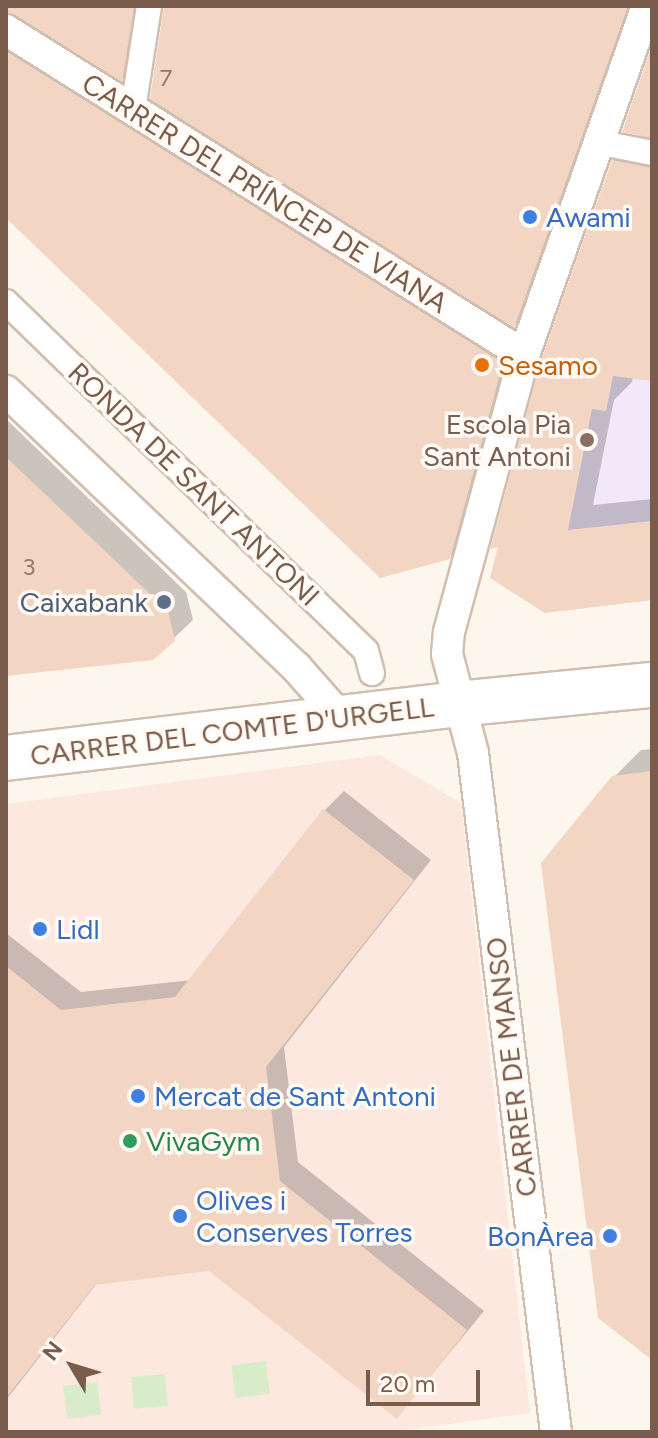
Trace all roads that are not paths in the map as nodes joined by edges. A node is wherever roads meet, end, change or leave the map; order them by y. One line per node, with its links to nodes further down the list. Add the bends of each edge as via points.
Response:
1 (149, 6): 4 (street)
2 (647, 6): 5 (street, CARRER DE MANSO)
3 (6, 30): 8 (street, CARRER DEL PRÍNCEP DE VIANA)
4 (134, 103)
5 (597, 142): 6 (street); 8 (street, CARRER DE MANSO)
6 (652, 153)
7 (6, 302): 10 (street, RONDA DE SANT ANTONI, via 366,651)
8 (524, 355): 12 (street, CARRER DE MANSO, via 449,632 447,654)
9 (6, 391): 13 (street, via 296,667)
10 (372, 673)
11 (652, 685): 12 (main road, CARRER DEL COMTE D'URGELL)
12 (457, 704): 13 (main road, CARRER DEL COMTE D'URGELL); 15 (street, CARRER DE MANSO, via 473,753)
13 (341, 718): 14 (main road, CARRER DEL COMTE D'URGELL)
14 (6, 758)
15 (556, 1432)

